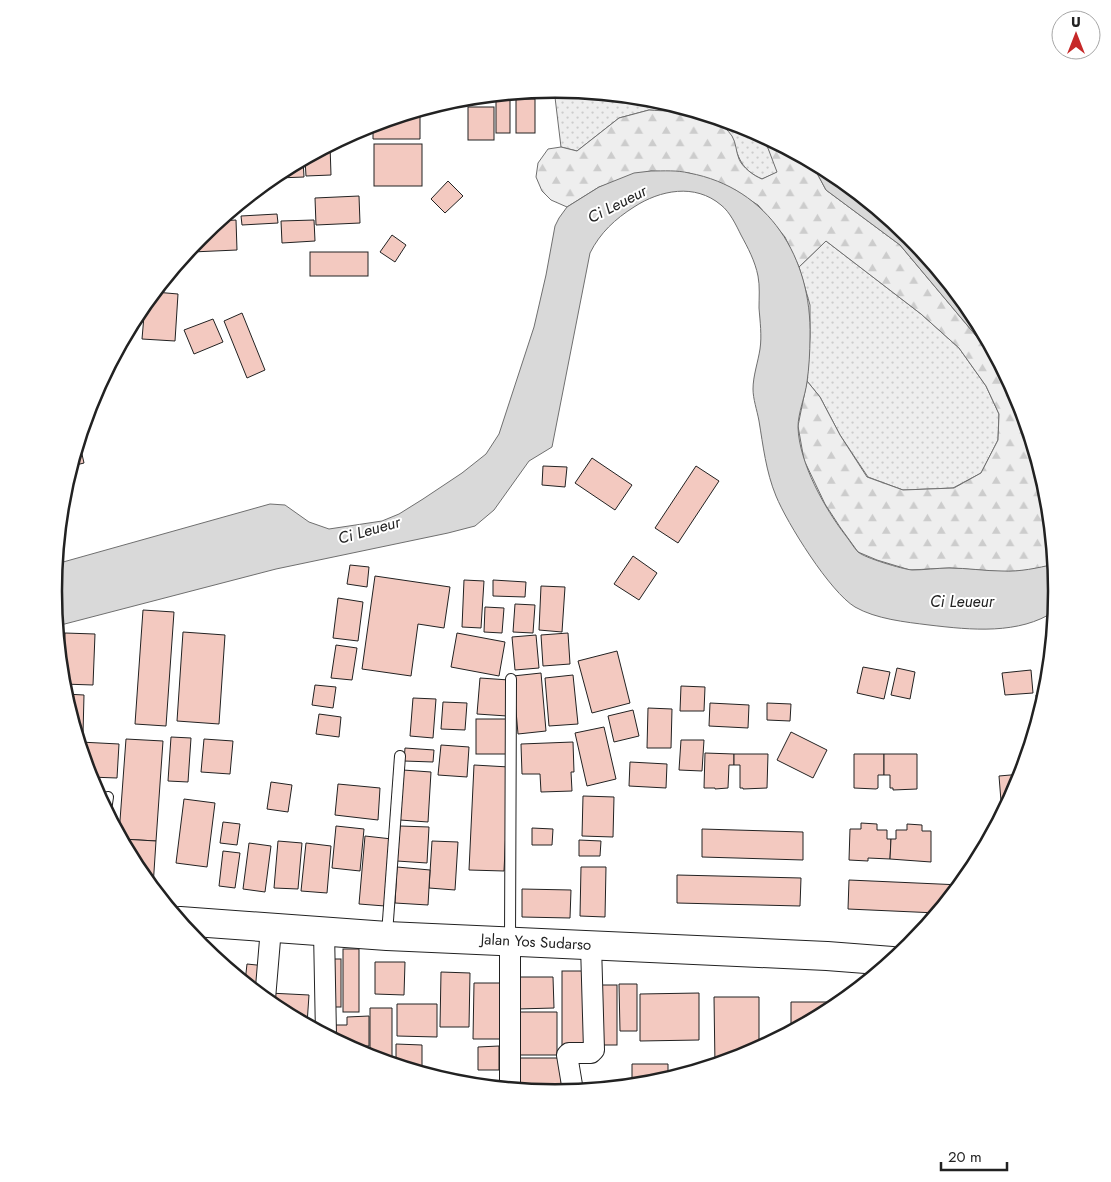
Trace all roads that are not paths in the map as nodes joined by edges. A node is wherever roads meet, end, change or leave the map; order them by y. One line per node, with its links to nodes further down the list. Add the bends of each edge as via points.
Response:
1 (511, 679): 7 (lane)
2 (400, 756): 6 (lane)
3 (190, 922): 4 (main road, Jalan Yos Sudarso)
4 (271, 928): 5 (main road, Jalan Yos Sudarso); 10 (street)
5 (324, 931): 6 (main road, Jalan Yos Sudarso); 11 (street)
6 (387, 936): 7 (main road, Jalan Yos Sudarso)
7 (510, 941): 8 (main road, Jalan Yos Sudarso); 12 (street)
8 (591, 944): 9 (main road, Jalan Yos Sudarso); 13 (street, via 594,1050 567,1055)
9 (883, 960)
10 (266, 990)
11 (326, 1027)
12 (510, 1082)
13 (572, 1084)

